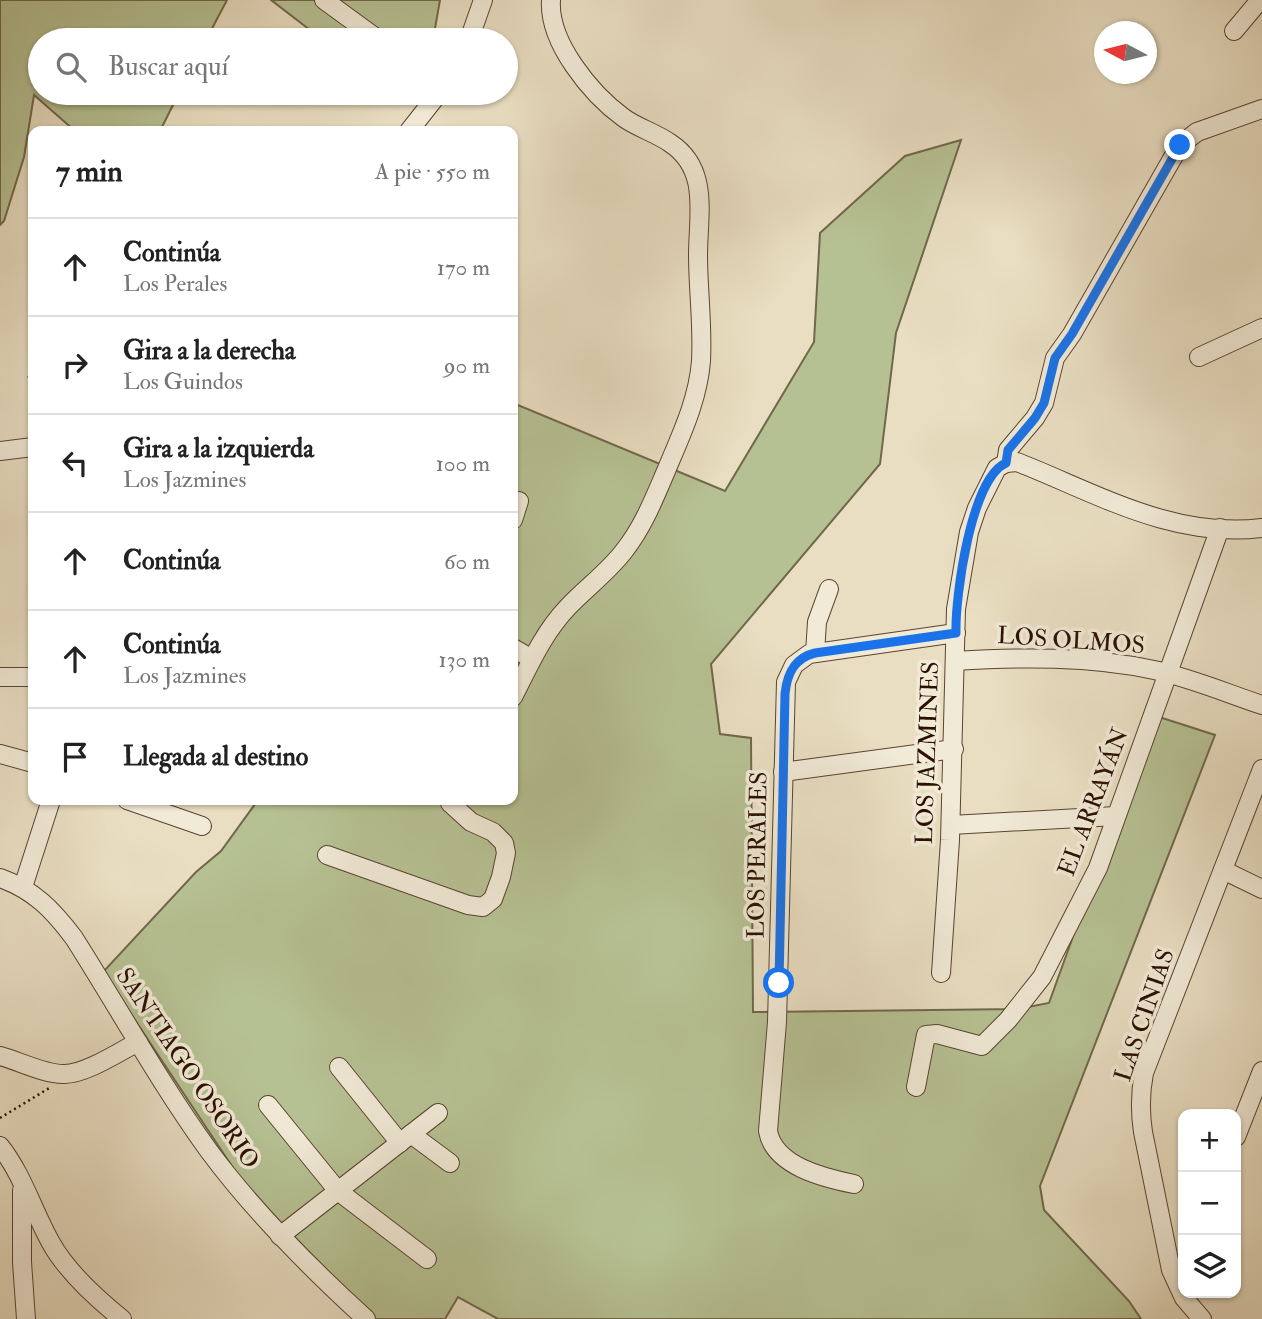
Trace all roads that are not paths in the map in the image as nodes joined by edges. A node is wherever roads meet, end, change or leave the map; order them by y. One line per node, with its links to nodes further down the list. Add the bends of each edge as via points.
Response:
1 (324, 0): 5 (street)
2 (483, 0): 6 (street)
3 (551, 0): 24 (street, via 554,29 591,88 624,118 674,146 694,170 701,197 702,344 689,417 644,520 619,557 556,621)
4 (1260, 0): 7 (street)
5 (362, 28)
6 (473, 28)
7 (1234, 31)
8 (430, 105): 10 (street)
9 (1262, 108): 15 (street, LOS JAZMINES, via 1197,132 1180,145 1055,358 1044,403 1008,450)
10 (413, 126)
11 (1262, 328): 12 (street)
12 (1199, 357)
13 (28, 448): 14 (street)
14 (0, 451)
15 (1006, 463): 18 (street, via 1017,462 1128,510); 21 (street, LOS JAZMINES, via 993,472 969,532)
16 (519, 501): 17 (street)
17 (518, 504)
18 (1220, 528): 19 (street); 26 (street, EL ARRAYÁN)
19 (1262, 528)
20 (829, 589): 23 (street, via 817,622)
21 (956, 633): 23 (street); 25 (street, LOS JAZMINES)
22 (518, 651): 24 (street)
23 (815, 653): 35 (street, LOS PERALES, via 794,665 788,676)
24 (532, 659): 29 (street)
25 (955, 661): 26 (street, LOS OLMOS, via 1045,659); 31 (street, LOS JAZMINES)
26 (1166, 673): 30 (street, LOS OLMOS); 39 (street, EL ARRAYÁN)
27 (0, 677): 28 (street)
28 (28, 677)
29 (518, 687)
30 (1262, 705)
31 (954, 749): 35 (street); 40 (street, LOS JAZMINES)
32 (0, 754): 33 (street)
33 (28, 762)
34 (1262, 769): 43 (street, LAS CINIAS)
35 (783, 772): 60 (street, LOS PERALES, via 777,1022 768,1130 781,1155 820,1175)
36 (49, 805): 45 (street)
37 (141, 805): 41 (street)
38 (457, 805): 42 (street, via 471,822 504,843 501,877 493,899 484,907)
39 (1116, 816): 40 (street); 52 (street, EL ARRAYÁN, via 1098,868 1034,990 982,1046 926,1035)
40 (951, 825): 47 (street, LOS JAZMINES)
41 (202, 826)
42 (327, 855)
43 (1223, 870): 46 (street); 64 (street, LAS CINIAS, via 1144,1073 1140,1101 1171,1270)
44 (0, 878): 45 (street, SANTIAGO OSORIO)
45 (23, 887): 48 (street, SANTIAGO OSORIO, via 48,905 74,938)
46 (1262, 890)
47 (941, 973)
48 (138, 1042): 49 (street, via 67,1074); 62 (street, SANTIAGO OSORIO, via 209,1151)
49 (0, 1056)
50 (339, 1067): 56 (street)
51 (1262, 1071): 55 (street)
52 (916, 1087)
53 (268, 1105): 61 (street)
54 (438, 1113): 56 (street)
55 (1241, 1124)
56 (405, 1138): 58 (street); 61 (street)
57 (0, 1146): 59 (street)
58 (450, 1163)
59 (22, 1182): 66 (street); 67 (street, via 58,1255)
60 (854, 1184)
61 (338, 1191): 62 (street); 63 (street)
62 (280, 1236): 68 (street, SANTIAGO OSORIO)
63 (427, 1259)
64 (1178, 1284)
65 (1186, 1298): 69 (street, LAS CINIAS)
66 (26, 1319)
67 (122, 1319)
68 (366, 1319)
69 (1202, 1319)

